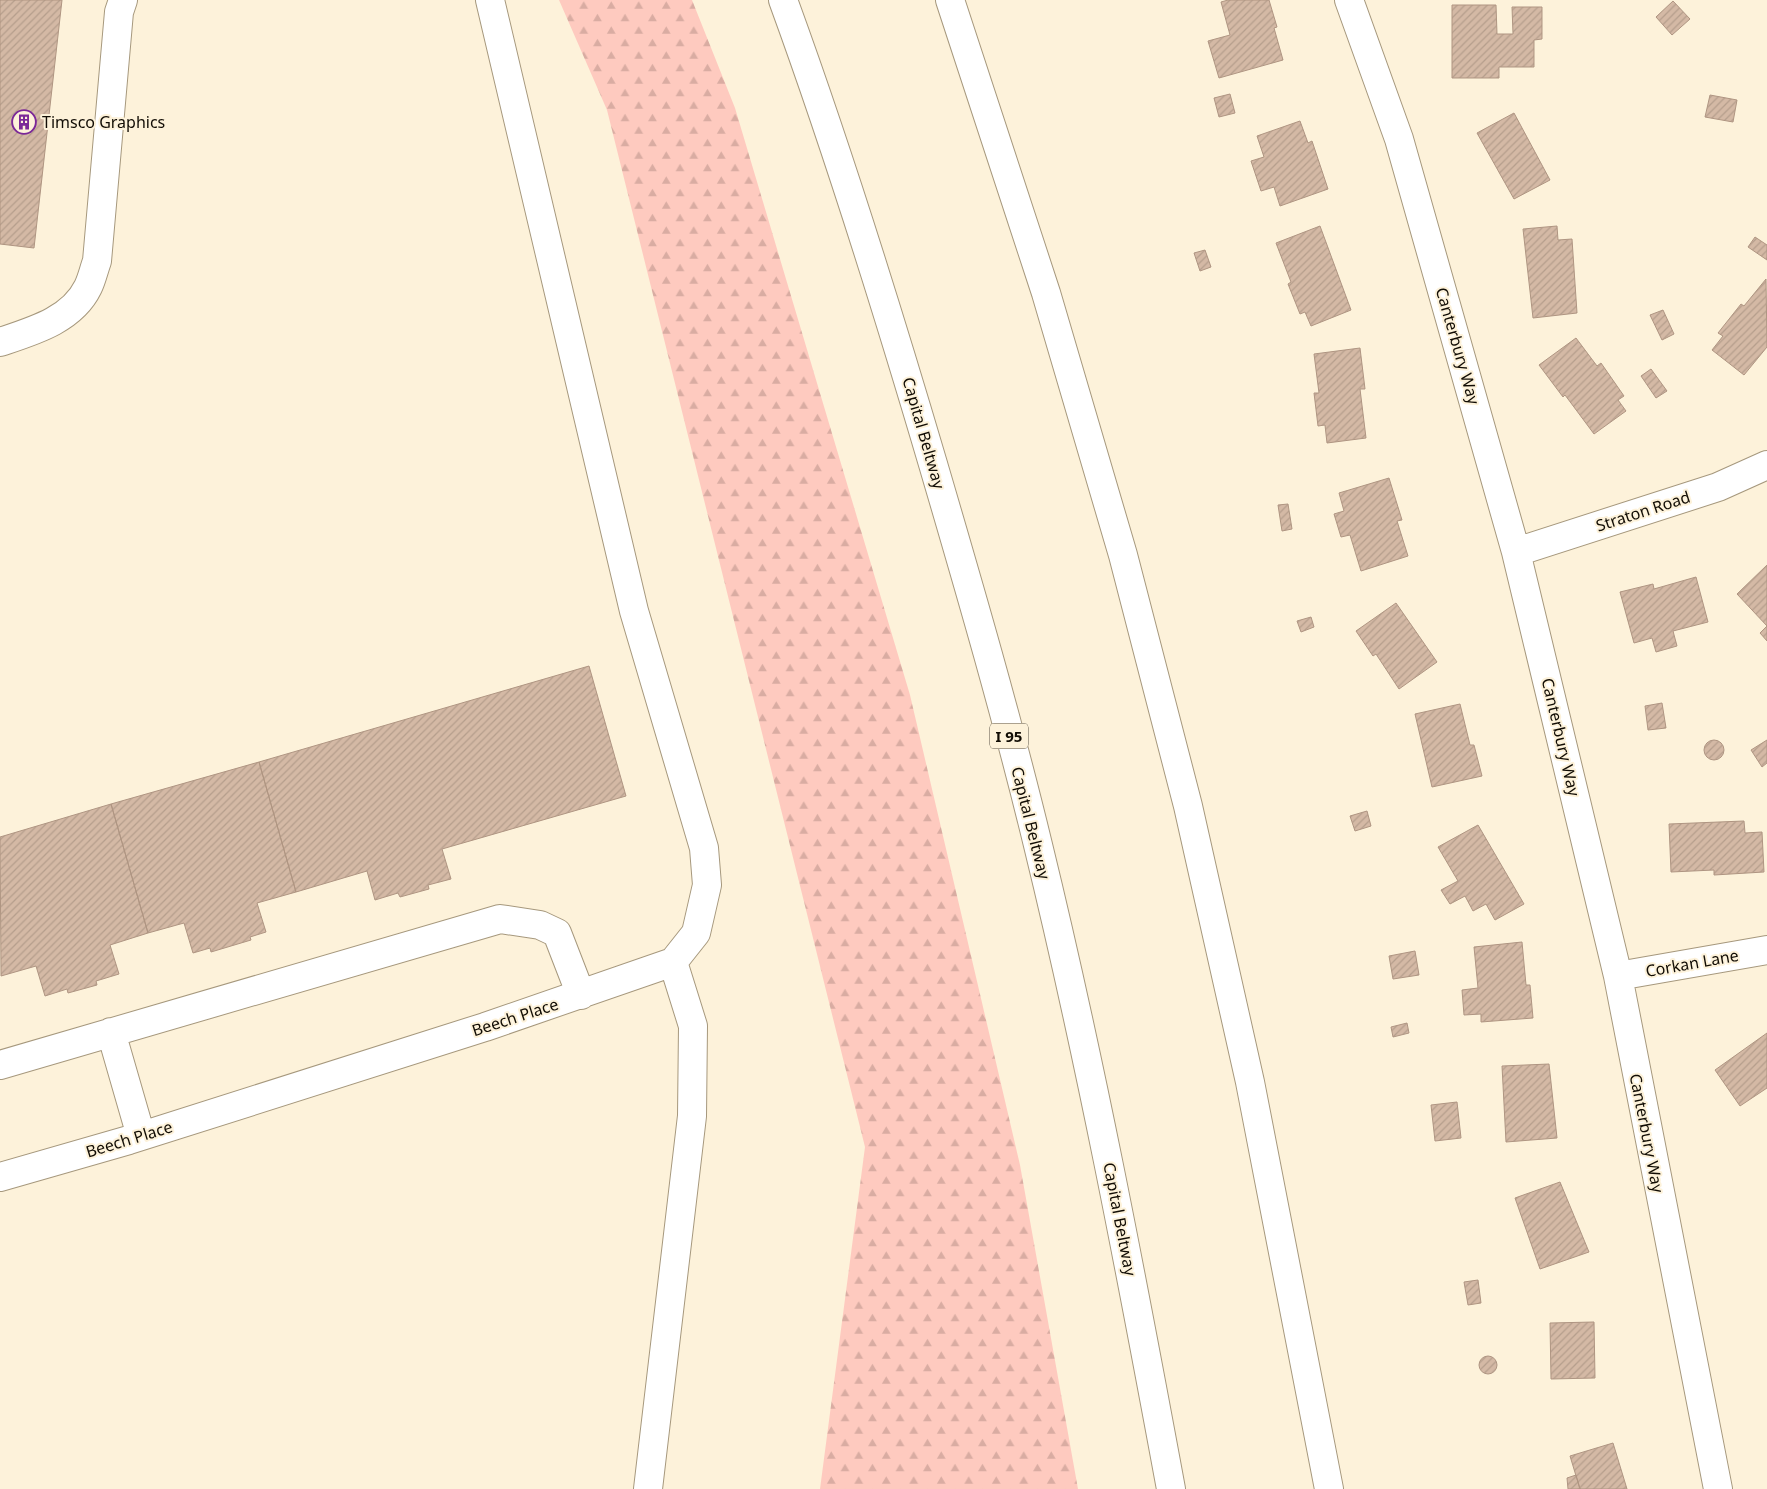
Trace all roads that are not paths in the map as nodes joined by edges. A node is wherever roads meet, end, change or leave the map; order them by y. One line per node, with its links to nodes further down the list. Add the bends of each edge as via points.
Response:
1 (123, 0): 6 (main road, via 119,12 97,261 88,287 73,309)
2 (490, 0): 10 (main road, via 634,611 704,848 707,885 696,933)
3 (783, 0): 18 (main road, Capital Beltway / I 95, via 820,101 896,340 972,597 1038,844 1101,1122)
4 (950, 0): 19 (main road, via 1046,293 1123,555 1188,806 1250,1082)
5 (1349, 0): 8 (main road, Canterbury Way, via 1399,140)
6 (0, 342)
7 (1767, 465): 8 (main road, Straton Road, via 1718,487)
8 (1516, 552): 11 (main road, Canterbury Way)
9 (1767, 950): 11 (main road, Corkan Lane)
10 (673, 962): 12 (main road, Beech Place); 17 (main road, via 693,1026 692,1116)
11 (1618, 976): 20 (main road, Canterbury Way)
12 (581, 995): 13 (main road, via 557,933 540,925 500,919); 15 (main road, Beech Place)
13 (111, 1032): 14 (main road); 15 (main road)
14 (0, 1065)
15 (141, 1136): 16 (main road, Beech Place)
16 (0, 1176)
17 (648, 1489)
18 (1171, 1489)
19 (1329, 1489)
20 (1718, 1489)

